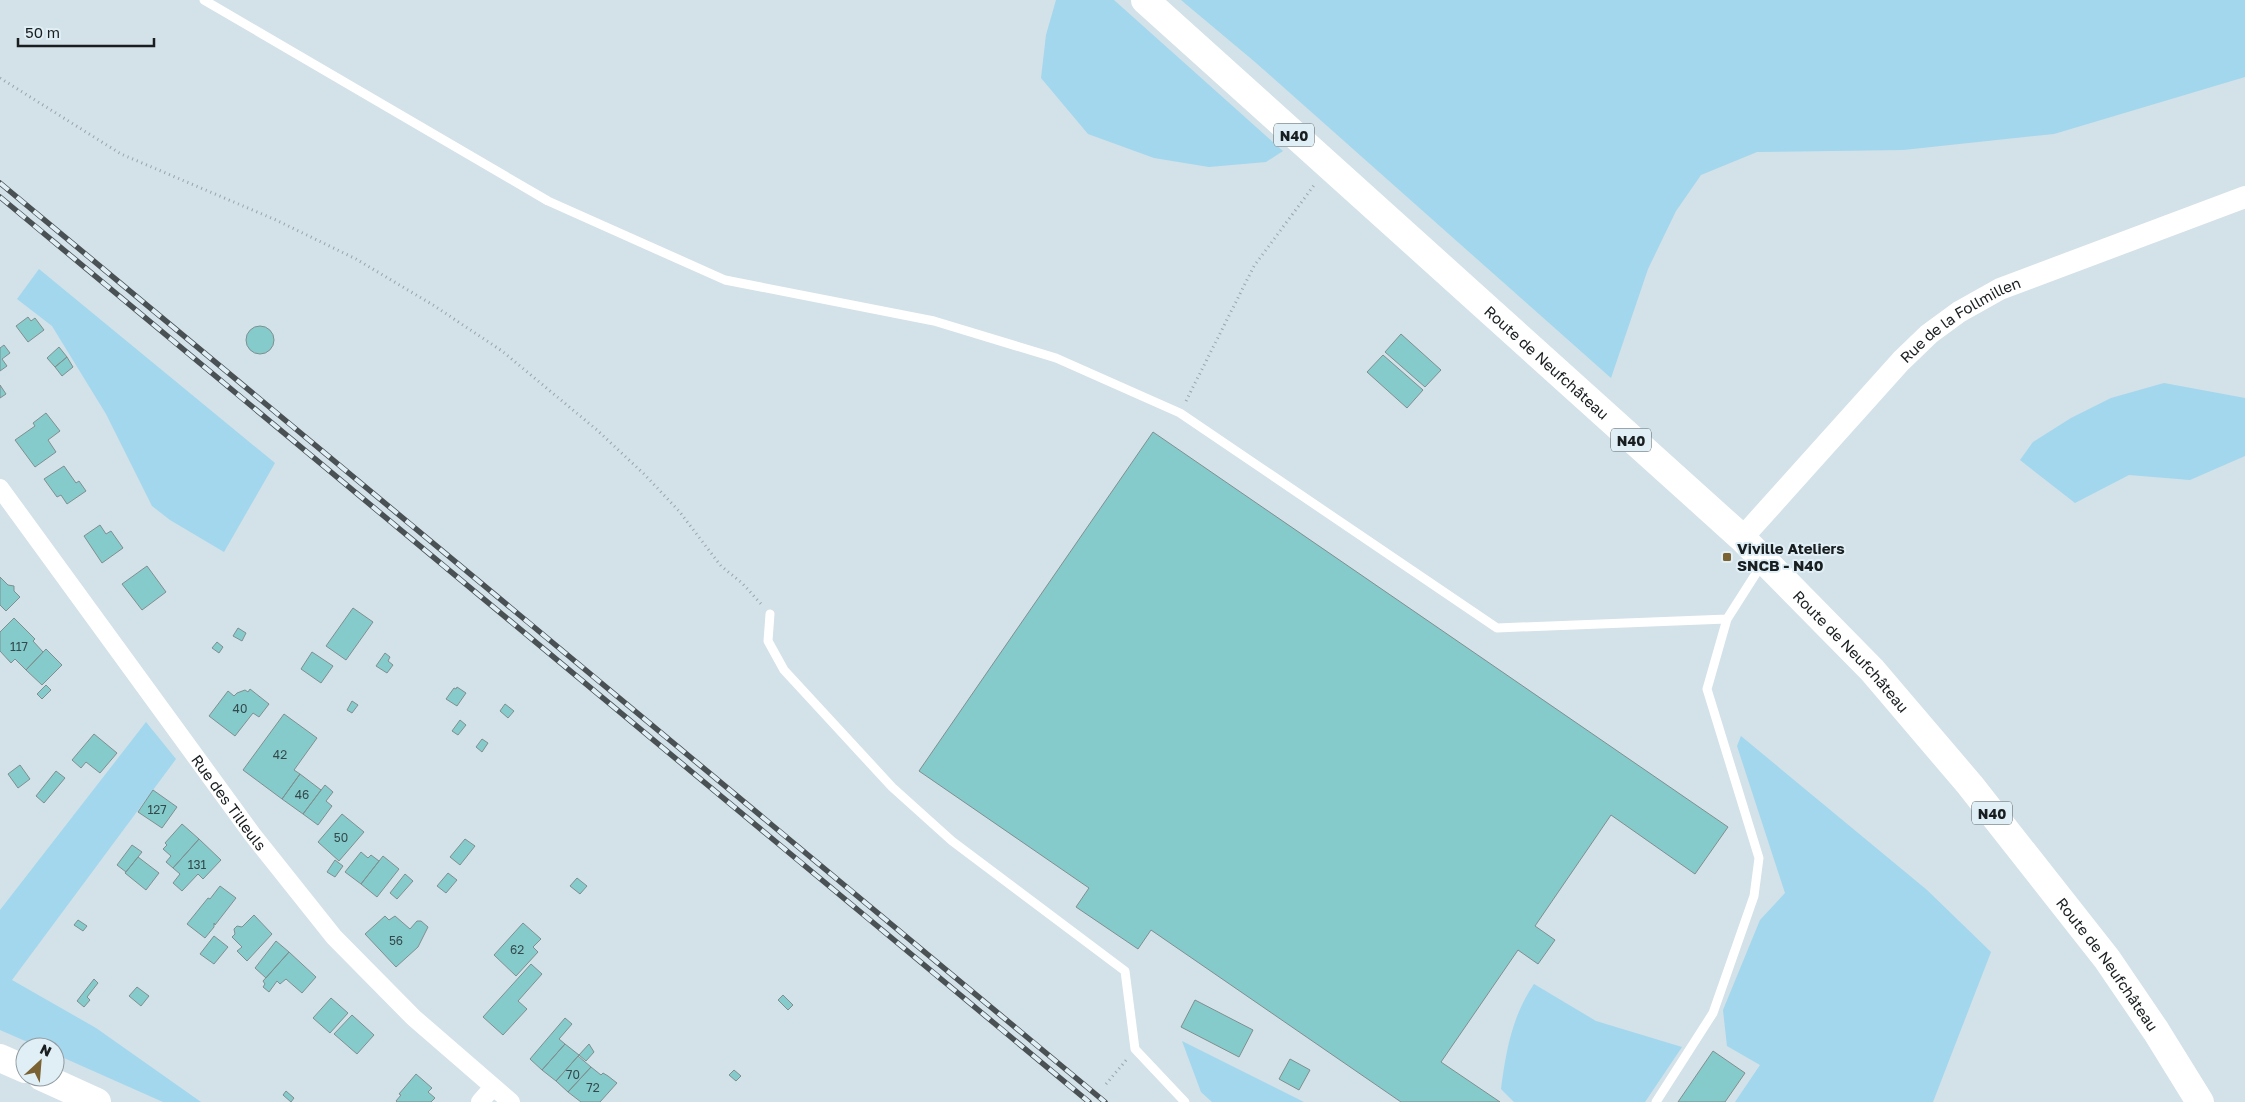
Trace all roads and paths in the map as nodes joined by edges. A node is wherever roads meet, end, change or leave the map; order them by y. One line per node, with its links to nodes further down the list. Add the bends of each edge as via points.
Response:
1 (204, 0): 6 (lane, via 548,201 725,280 934,321 1056,358)
2 (1144, 0): 4 (main road, Route de Neufchâteau / N40)
3 (0, 78): 10 (path, via 120,154 276,220 356,259 502,351 644,474 679,511 721,566 742,583)
4 (1328, 166): 6 (path, via 1254,266); 8 (main road, Route de Neufchâteau / N40)
5 (2245, 197): 8 (street, Rue de la Follmillen, via 2000,289 1958,312 1901,361)
6 (1180, 413): 11 (lane, via 1497,628)
7 (0, 488): 17 (street, Rue des Tilleuls, via 252,834 334,938 414,1018)
8 (1742, 538): 9 (main road, Route de Neufchâteau / N40)
9 (1765, 560): 11 (lane); 23 (main road, Route de Neufchâteau / N40, via 1872,670 1970,784 2107,959)
10 (770, 614): 12 (lane, via 768,641 784,670 892,787 952,841 1125,971)
11 (1727, 619): 22 (lane, via 1707,689 1760,858 1754,896 1713,1013)
12 (1135, 1049): 15 (path); 21 (lane)
13 (0, 1058): 14 (main road)
14 (15, 1065)
15 (1106, 1084)
16 (64, 1087): 18 (main road)
17 (494, 1087): 19 (street); 20 (street, Rue des Tilleuls)
18 (96, 1102)
19 (480, 1102)
20 (511, 1102)
21 (1185, 1102)
22 (1656, 1102)
23 (2200, 1102)

